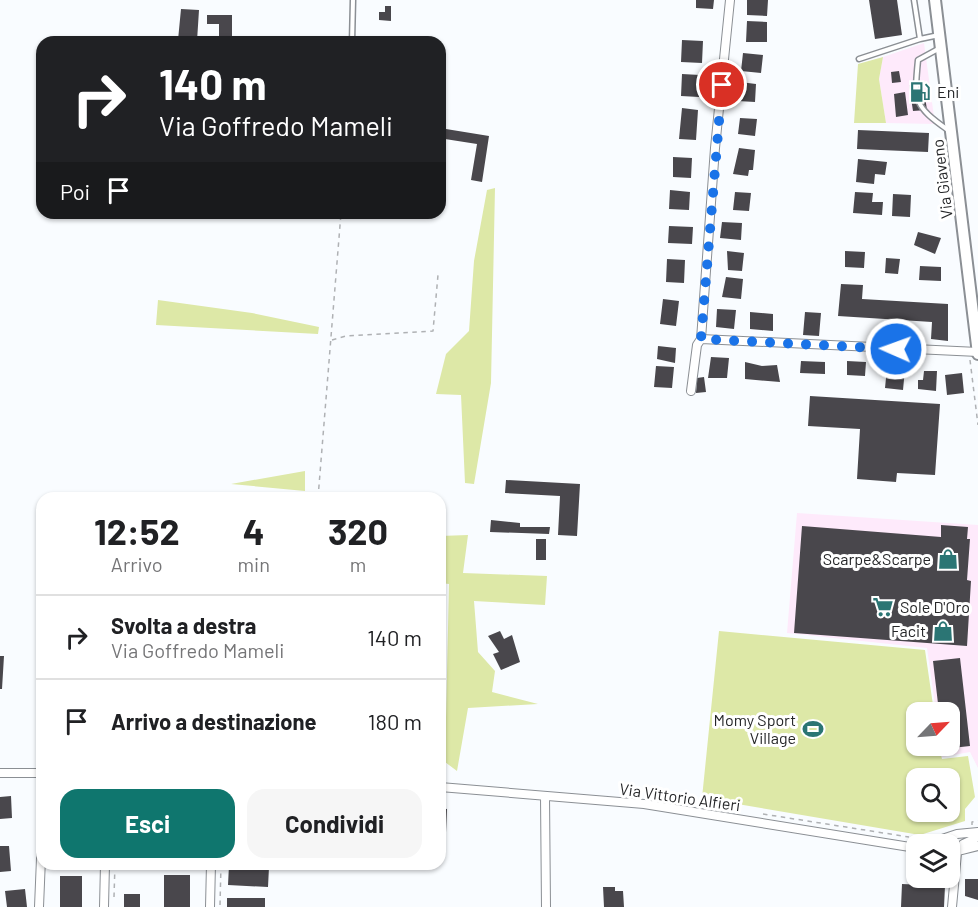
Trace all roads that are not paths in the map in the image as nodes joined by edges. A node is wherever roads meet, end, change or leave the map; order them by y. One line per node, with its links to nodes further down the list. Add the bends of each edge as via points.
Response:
1 (353, 0): 6 (lane)
2 (730, 0): 11 (street)
3 (914, 0): 7 (lane)
4 (935, 0): 5 (main road, Via Giaveno)
5 (939, 34): 7 (lane); 8 (main road, Via Giaveno)
6 (352, 36)
7 (920, 39): 9 (lane)
8 (941, 47): 10 (main road, Via Giaveno); 10 (lane, via 918,60 916,81 924,114)
9 (859, 59)
10 (951, 133): 12 (main road, Via Giaveno)
11 (701, 339): 12 (street); 13 (street)
12 (978, 352)
13 (691, 391)
14 (0, 773): 15 (street)
15 (36, 773)
16 (446, 788): 17 (street, Via Vittorio Alfieri)
17 (545, 796): 21 (street, Via Vittorio Alfieri, via 644,804); 32 (street)
18 (978, 832): 19 (street)
19 (957, 834)
20 (978, 837): 23 (street)
21 (906, 846)
22 (978, 846): 24 (street)
23 (960, 847)
24 (960, 851)
25 (41, 870): 29 (street)
26 (105, 870): 30 (street)
27 (211, 870): 31 (street)
28 (952, 888): 33 (street)
29 (39, 907)
30 (104, 907)
31 (210, 907)
32 (546, 907)
33 (952, 907)

